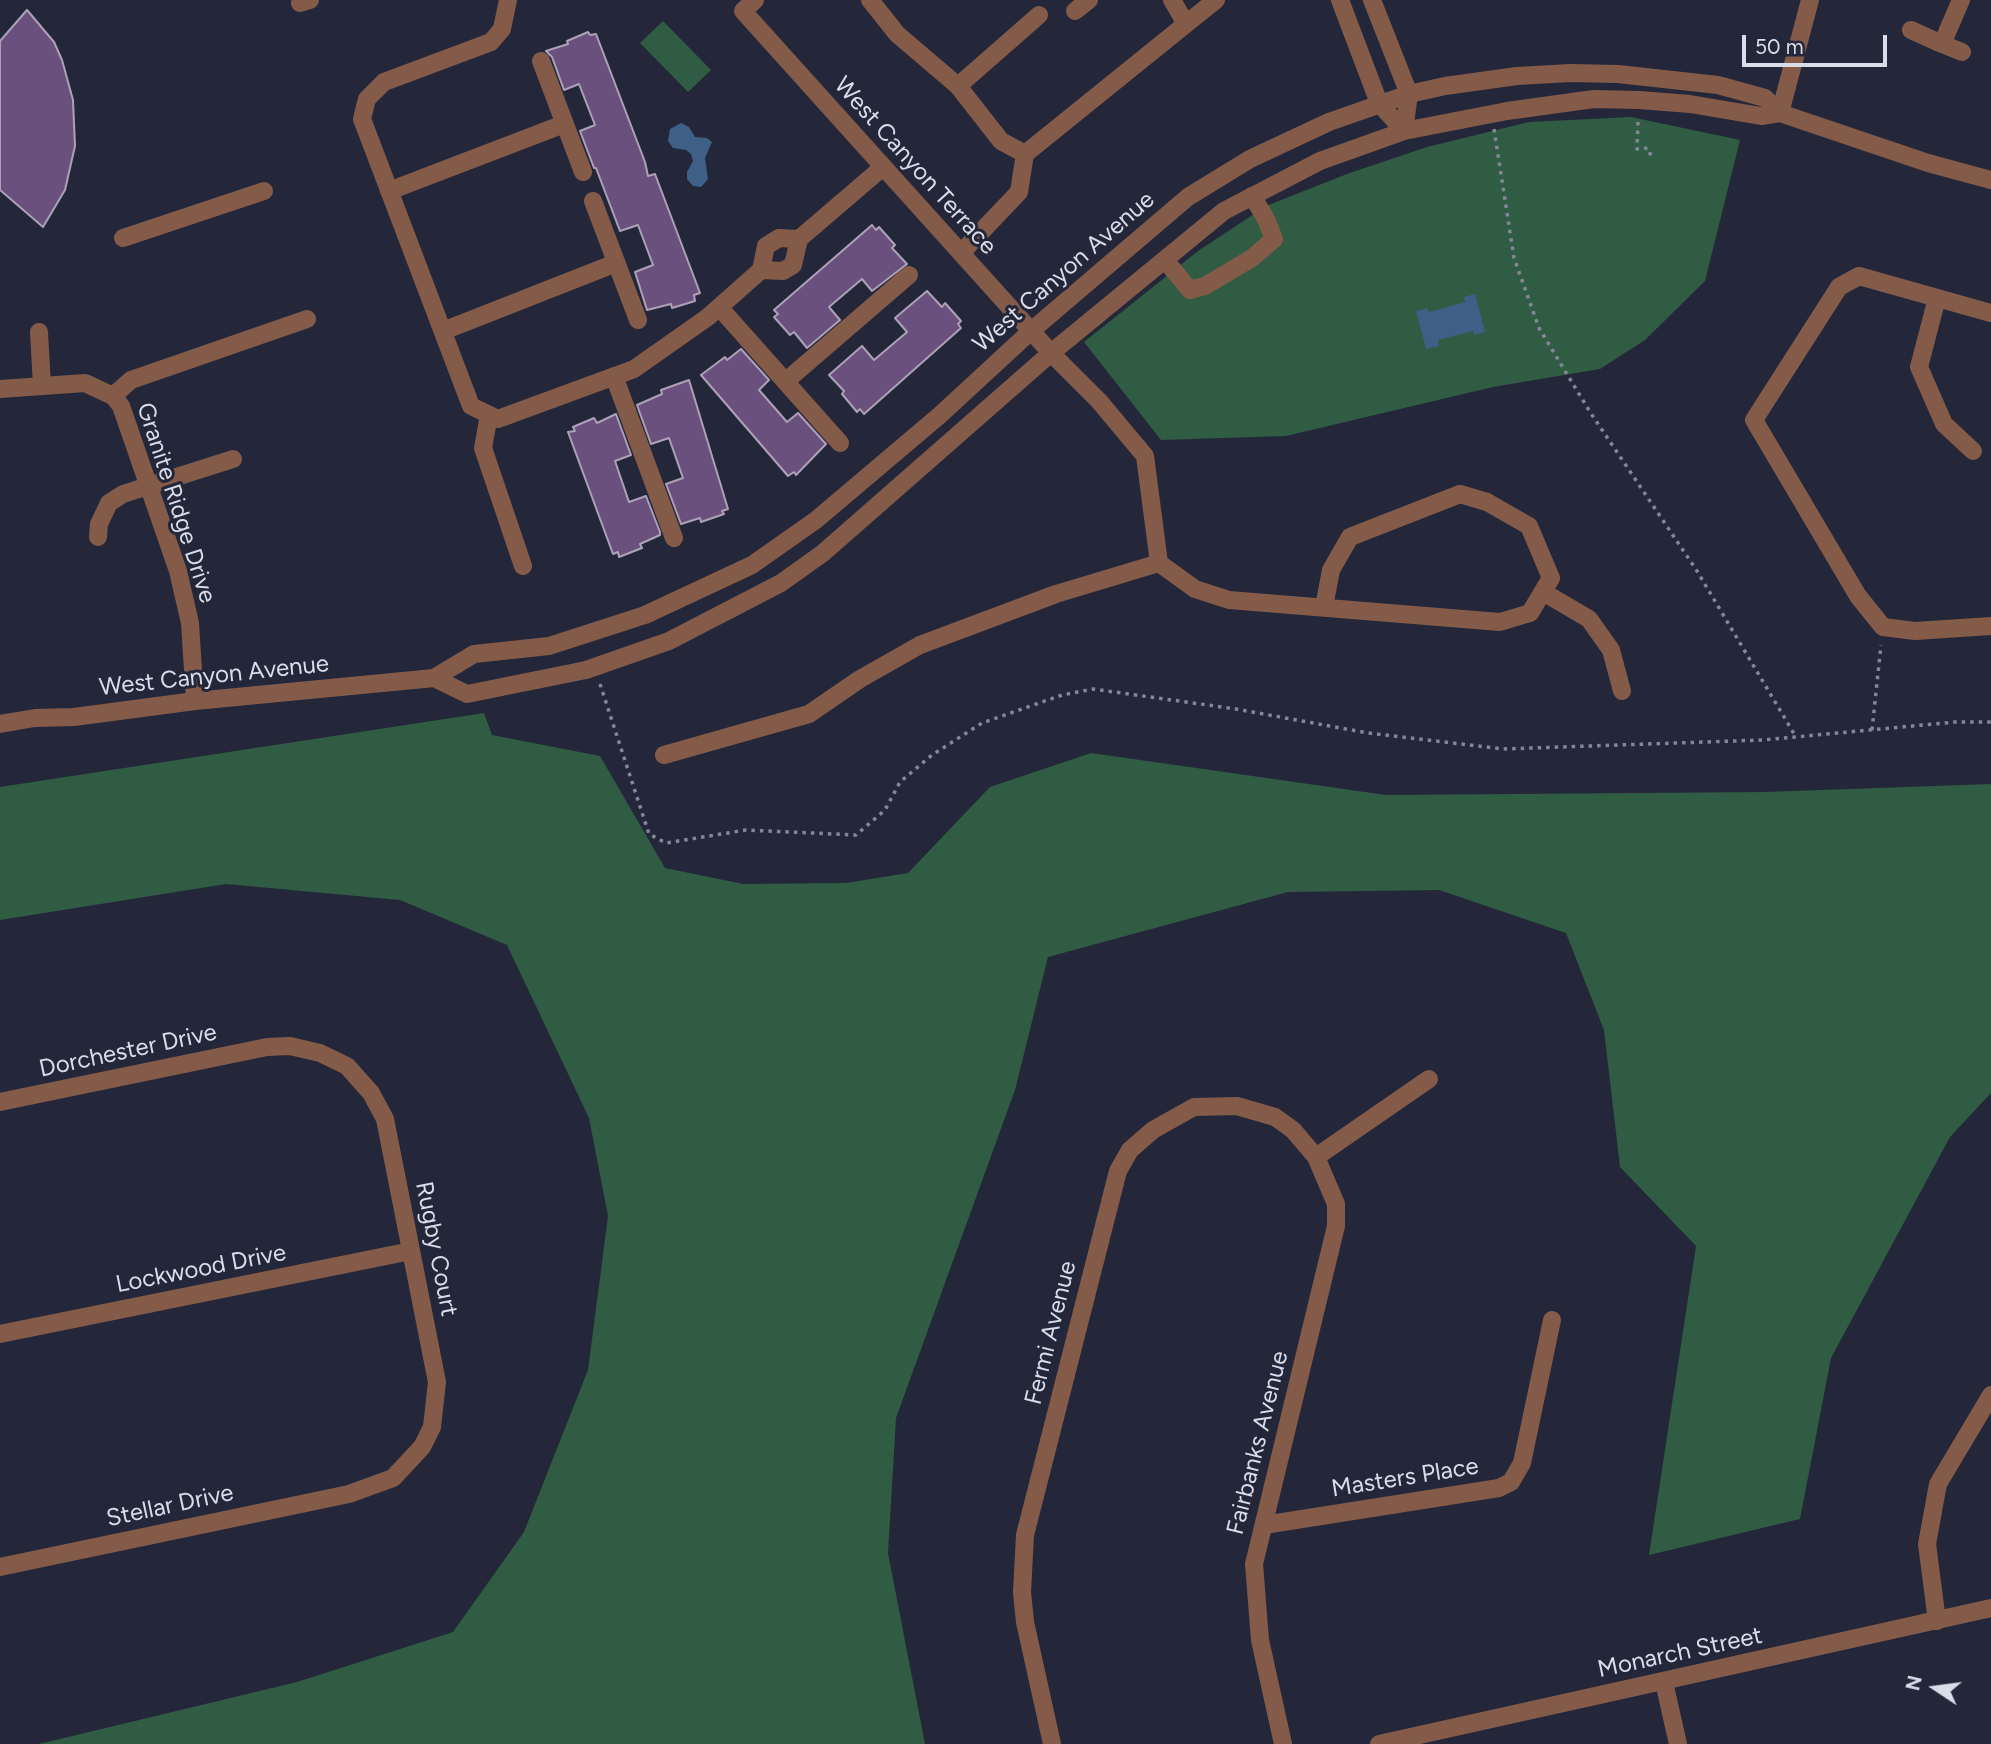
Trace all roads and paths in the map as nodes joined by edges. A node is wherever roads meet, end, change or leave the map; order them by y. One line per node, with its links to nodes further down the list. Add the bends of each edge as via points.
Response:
1 (508, 0): 30 (street, via 502,29 491,42 384,82 367,99 362,119)
2 (870, 0): 16 (street, via 897,34)
3 (1172, 0): 11 (street)
4 (1216, 0): 11 (street)
5 (1340, 0): 18 (street)
6 (1372, 0): 17 (street)
7 (1810, 0): 19 (street)
8 (1961, 0): 13 (street)
9 (749, 5): 26 (street, West Canyon Terrace)
10 (1039, 15): 16 (street)
11 (1186, 24): 24 (street)
12 (1911, 30): 13 (street)
13 (1942, 44): 14 (street)
14 (1962, 52)
15 (541, 61): 22 (street)
16 (958, 86): 24 (street, via 1001,141)
17 (1409, 94): 18 (street, West Canyon Avenue); 19 (street, West Canyon Avenue, via 1517,76 1618,74 1718,85 1765,98); 23 (street)
18 (1380, 103): 23 (street); 46 (street, West Canyon Avenue, via 1250,159 1188,197)
19 (1780, 113): 20 (street, West Canyon Avenue, via 1761,116 1690,104 1594,99); 28 (street, West Canyon Avenue)
20 (1492, 114): 23 (street, West Canyon Avenue); 74 (path, via 1514,258 1539,328 1697,571)
21 (1638, 122): 25 (path, via 1637,149 1648,148)
22 (564, 124): 27 (street); 30 (street)
23 (1404, 131): 31 (street, West Canyon Avenue, via 1320,162)
24 (1025, 154): 35 (street, via 1019,192)
25 (1652, 159)
26 (883, 167): 34 (street); 35 (street, West Canyon Terrace)
27 (583, 173)
28 (1991, 180)
29 (264, 191): 33 (street)
30 (389, 191): 45 (street)
31 (1252, 196): 36 (street, West Canyon Avenue, via 1224,211); 36 (street, via 1274,239 1252,258 1205,286 1190,289)
32 (593, 201): 37 (street)
33 (123, 238)
34 (799, 239): 38 (street, via 769,242); 38 (street, via 796,260 789,269)
35 (961, 253): 46 (street, West Canyon Terrace)
36 (1165, 260): 48 (street, West Canyon Avenue)
37 (616, 263): 44 (street); 45 (street)
38 (761, 270): 41 (street)
39 (909, 275): 50 (street)
40 (1937, 298): 42 (street); 56 (street, via 1919,367 1944,424); 66 (street, via 1859,276 1839,287 1754,420 1857,596)
41 (719, 307): 49 (street, via 634,369); 50 (street)
42 (1991, 313)
43 (307, 319): 53 (street, via 131,380)
44 (638, 320)
45 (443, 331): 54 (street, via 471,406)
46 (1031, 331): 48 (street, West Canyon Terrace); 68 (street, West Canyon Avenue, via 854,489 752,565 645,615 549,646 474,654)
47 (39, 332): 51 (street)
48 (1051, 353): 61 (street, West Canyon Terrace, via 1145,456); 67 (street, West Canyon Avenue, via 823,553 781,583 668,641)
49 (614, 376): 54 (street, via 498,419); 60 (street)
50 (786, 381): 55 (street)
51 (42, 386): 52 (street, Granite Ridge Drive); 53 (street, Granite Ridge Drive, via 85,383)
52 (0, 389)
53 (113, 396): 58 (street, Granite Ridge Drive, via 121,406)
54 (489, 415): 62 (street, via 483,448)
55 (840, 443)
56 (1973, 451)
57 (233, 459): 58 (street)
58 (148, 485): 59 (street, via 109,503); 70 (street, Granite Ridge Drive, via 178,571 190,623)
59 (98, 537)
60 (674, 538)
61 (1159, 563): 64 (street, via 1195,589 1229,600); 75 (street, via 1056,594 920,645 808,715)
62 (523, 565)
63 (1543, 592): 64 (street, via 1530,613 1500,622); 64 (street, via 1551,578 1529,526 1487,502 1460,494 1350,537 1331,570); 69 (street, via 1589,618 1611,650)
64 (1324, 607)
65 (1991, 626): 66 (street, via 1915,631)
66 (1883, 627): 73 (path)
67 (596, 666): 68 (street, West Canyon Avenue, via 467,694); 74 (path, via 649,834 666,843 746,830 856,835 885,810 900,782 982,723 1093,689 1368,733 1503,749)
68 (434, 678): 70 (street, West Canyon Avenue)
69 (1622, 691)
70 (195, 701): 72 (street, West Canyon Avenue)
71 (1991, 722): 73 (path)
72 (0, 724)
73 (1872, 730): 74 (path)
74 (1796, 737)
75 (664, 755)
76 (267, 1047): 78 (street, Dorchester Drive); 80 (street, Rugby Court, via 320,1053 347,1066 371,1093 385,1119)
77 (1429, 1079): 79 (street)
78 (0, 1102)
79 (1316, 1157): 85 (street, Fairbanks Avenue, via 1336,1204 1336,1226); 90 (street, Fermi Avenue, via 1275,1117 1237,1106 1194,1107 1153,1130 1130,1150 1118,1171 1025,1535 1025,1622)
80 (411, 1251): 82 (street, Lockwood Drive); 84 (street, Rugby Court, via 437,1382 432,1427 422,1447 393,1478)
81 (1552, 1320): 85 (street, Masters Place, via 1522,1463 1511,1482 1499,1488)
82 (0, 1334)
83 (1991, 1395): 88 (street, via 1938,1484 1927,1544)
84 (349, 1494): 86 (street, Stellar Drive)
85 (1264, 1525): 91 (street, Fairbanks Avenue, via 1254,1564 1260,1640)
86 (0, 1567)
87 (1991, 1608): 88 (street, Monarch Street)
88 (1937, 1621): 89 (street, Monarch Street)
89 (1664, 1682): 92 (street, Monarch Street); 93 (street)
90 (1052, 1744)
91 (1283, 1744)
92 (1379, 1744)
93 (1678, 1744)

